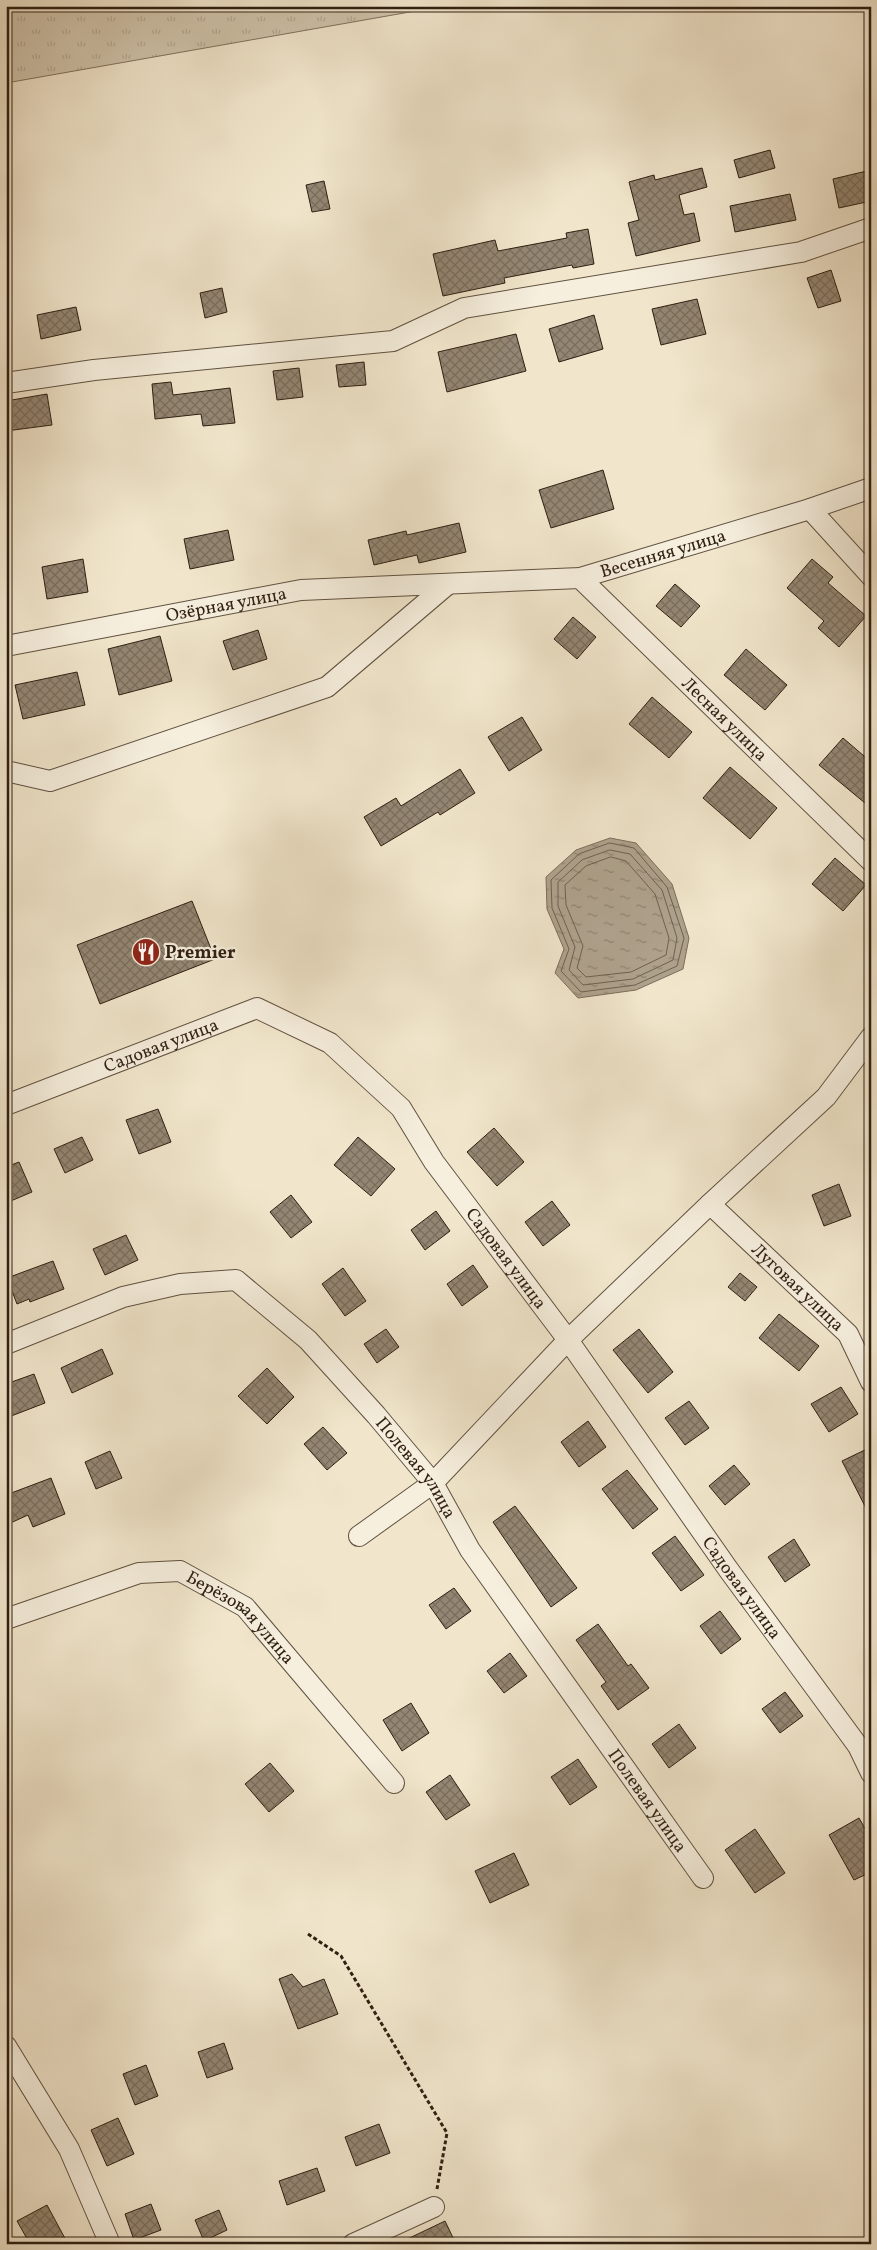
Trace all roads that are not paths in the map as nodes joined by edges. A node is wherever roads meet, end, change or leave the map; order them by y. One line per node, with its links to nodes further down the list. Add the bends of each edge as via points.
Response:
1 (871, 228): 2 (street, via 801,252 464,308 393,341 94,370)
2 (6, 383)
3 (871, 488): 4 (street, Весенняя улица)
4 (810, 509): 5 (street); 6 (street, Весенняя улица)
5 (871, 576)
6 (580, 578): 7 (street, Весенняя улица); 10 (street, Лесная улица)
7 (448, 584): 8 (street, Озёрная улица, via 300,590); 9 (street, via 327,687 50,781)
8 (6, 646)
9 (6, 771)
10 (871, 861)
11 (871, 1037): 13 (street, via 826,1097)
12 (6, 1104): 14 (street, Садовая улица, via 256,1008 330,1043 401,1108 434,1162)
13 (710, 1204): 14 (street); 16 (street, Луговая улица, via 848,1334)
14 (568, 1340): 17 (street); 20 (street, Садовая улица, via 728,1569 858,1746)
15 (6, 1344): 17 (street, Полевая улица, via 123,1298 180,1284 236,1280 308,1340)
16 (871, 1382)
17 (433, 1483): 18 (street); 22 (street, Полевая улица, via 470,1550)
18 (359, 1536)
19 (6, 1619): 21 (street, Берёзовая улица, via 139,1573 180,1571 245,1607)
20 (871, 1772)
21 (394, 1783)
22 (703, 1878)
23 (6, 2046): 25 (street, via 70,2149)
24 (434, 2207): 26 (street)
25 (110, 2244)
26 (353, 2244)

